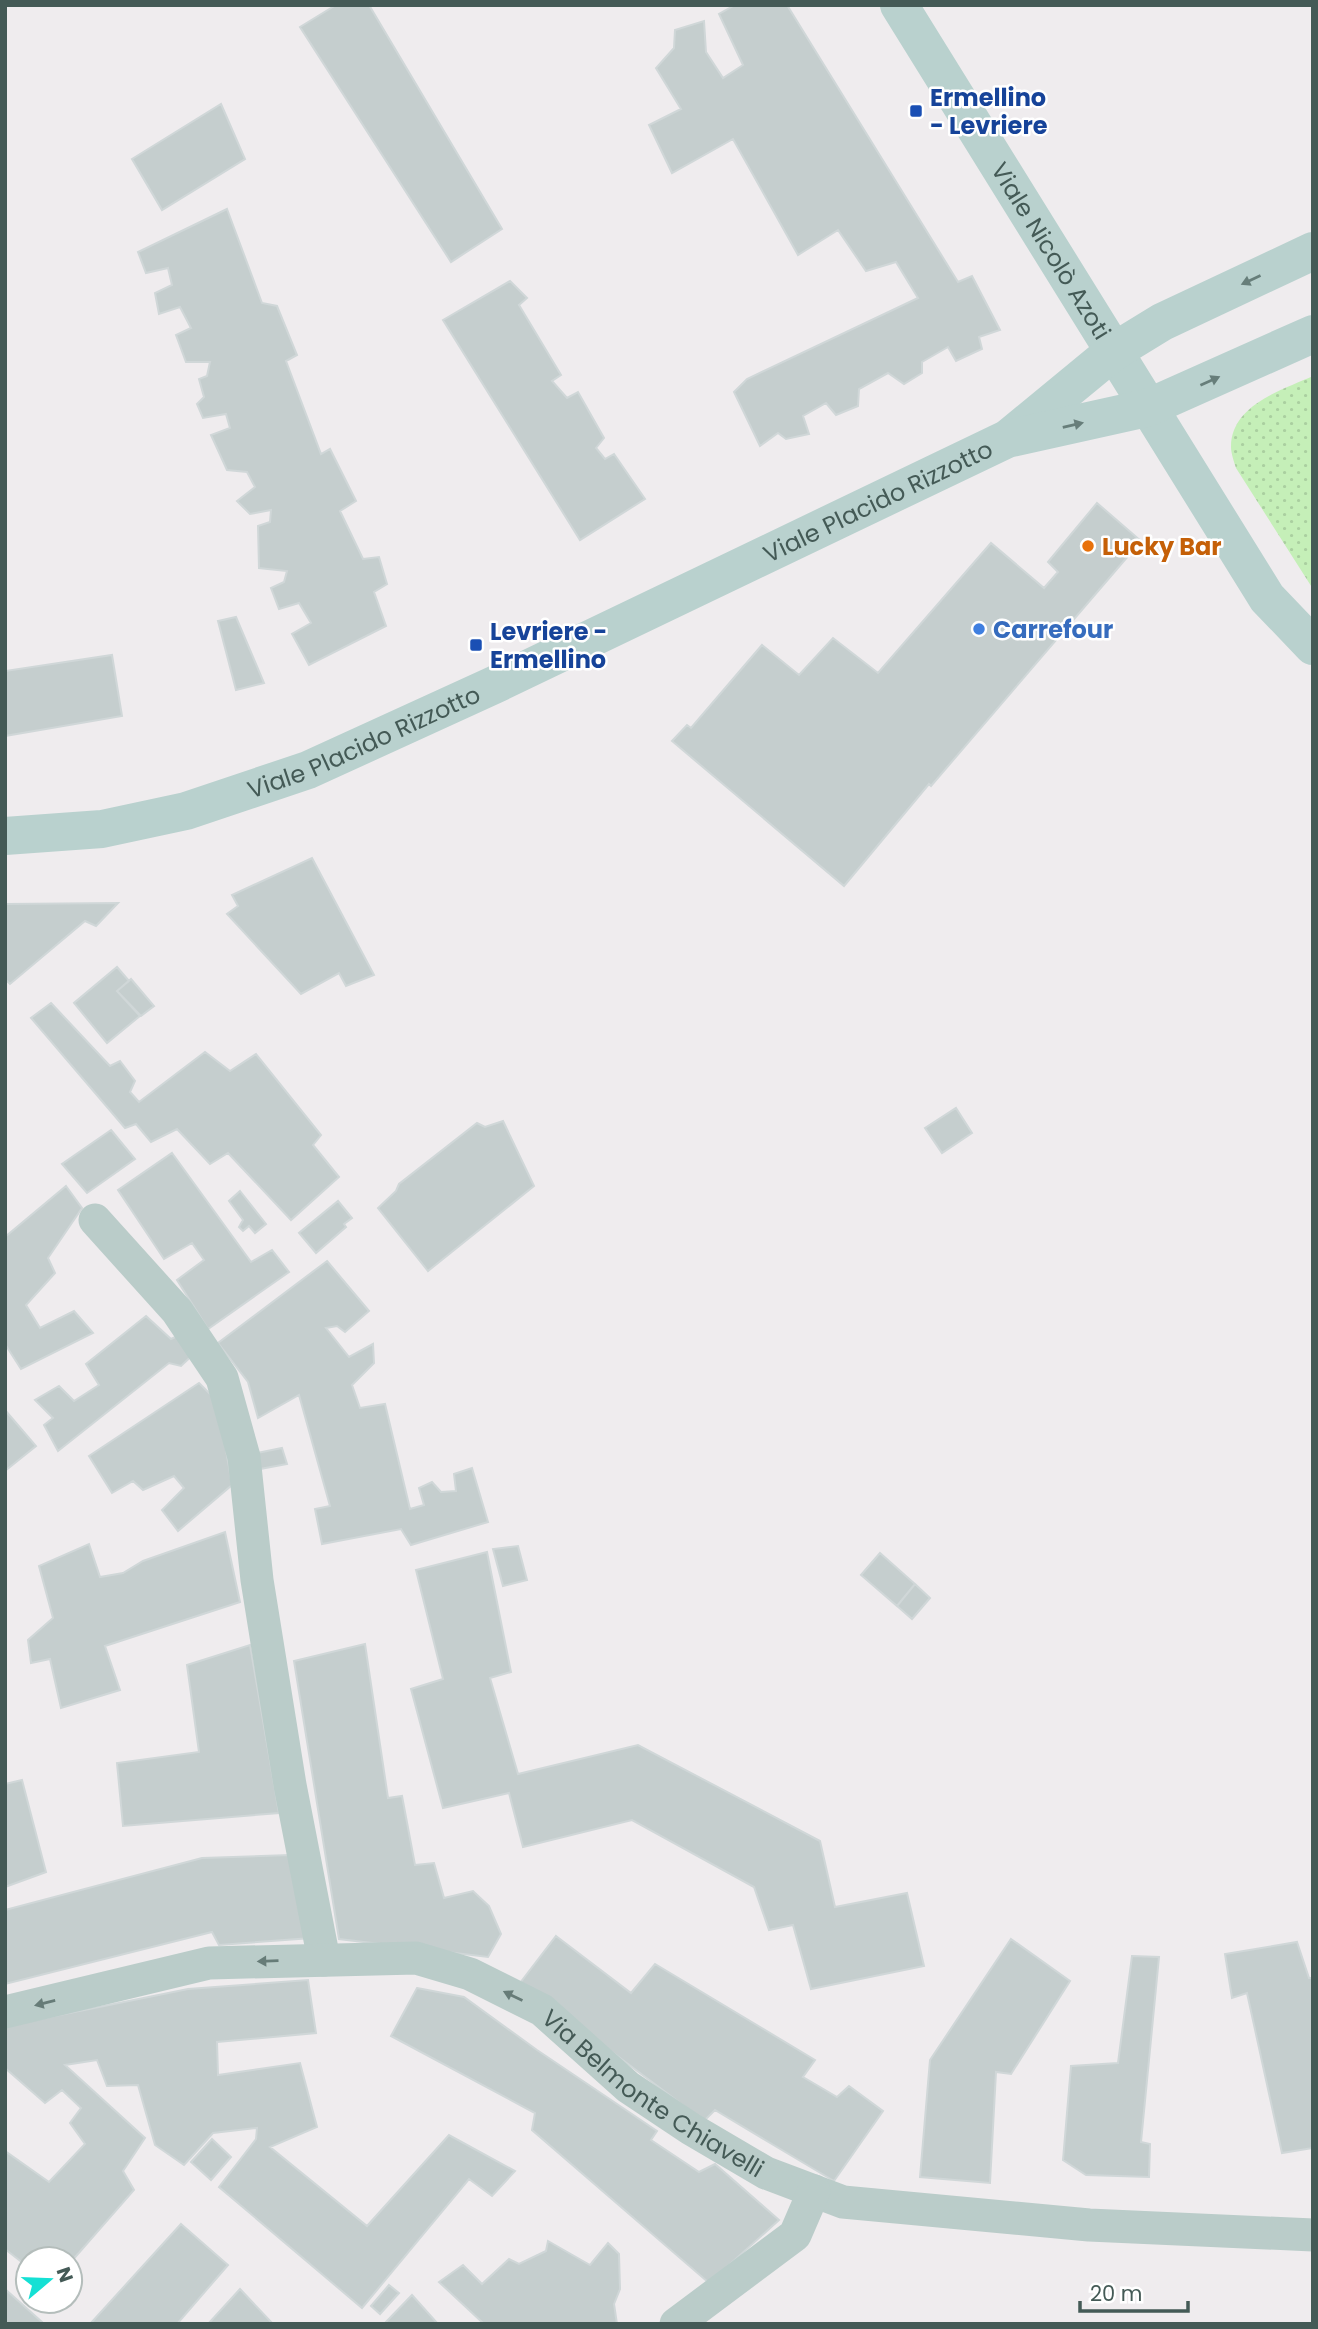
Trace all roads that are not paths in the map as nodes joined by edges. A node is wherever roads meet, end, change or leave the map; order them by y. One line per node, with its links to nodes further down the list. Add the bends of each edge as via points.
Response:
1 (899, 5): 4 (street, Viale Nicolò Azoti)
2 (1313, 251): 4 (street, one-way to 4, via 1162,321)
3 (1313, 334): 5 (street, one-way to 3)
4 (1113, 352): 5 (street, Viale Nicolò Azoti); 6 (street)
5 (1147, 408): 6 (street, one-way to 5); 7 (street, Viale Nicolò Azoti, via 1267,598)
6 (1007, 439): 8 (street, Viale Placido Rizzotto, via 308,770 186,811 102,829)
7 (1313, 646)
8 (5, 836)
9 (95, 1220): 10 (street, via 177,1311 222,1378 244,1457 259,1594)
10 (324, 1960): 11 (street, Via Belmonte Chiavelli, one-way to 11, via 209,1963); 12 (street, Via Belmonte Chiavelli, one-way to 10, via 766,2173 691,2129 628,2087 542,2010 470,1974 416,1958)
11 (5, 2012)
12 (814, 2191): 13 (street, Via Belmonte Chiavelli, via 843,2202 1089,2225); 14 (street, via 795,2235)
13 (1313, 2235)
14 (676, 2324)

